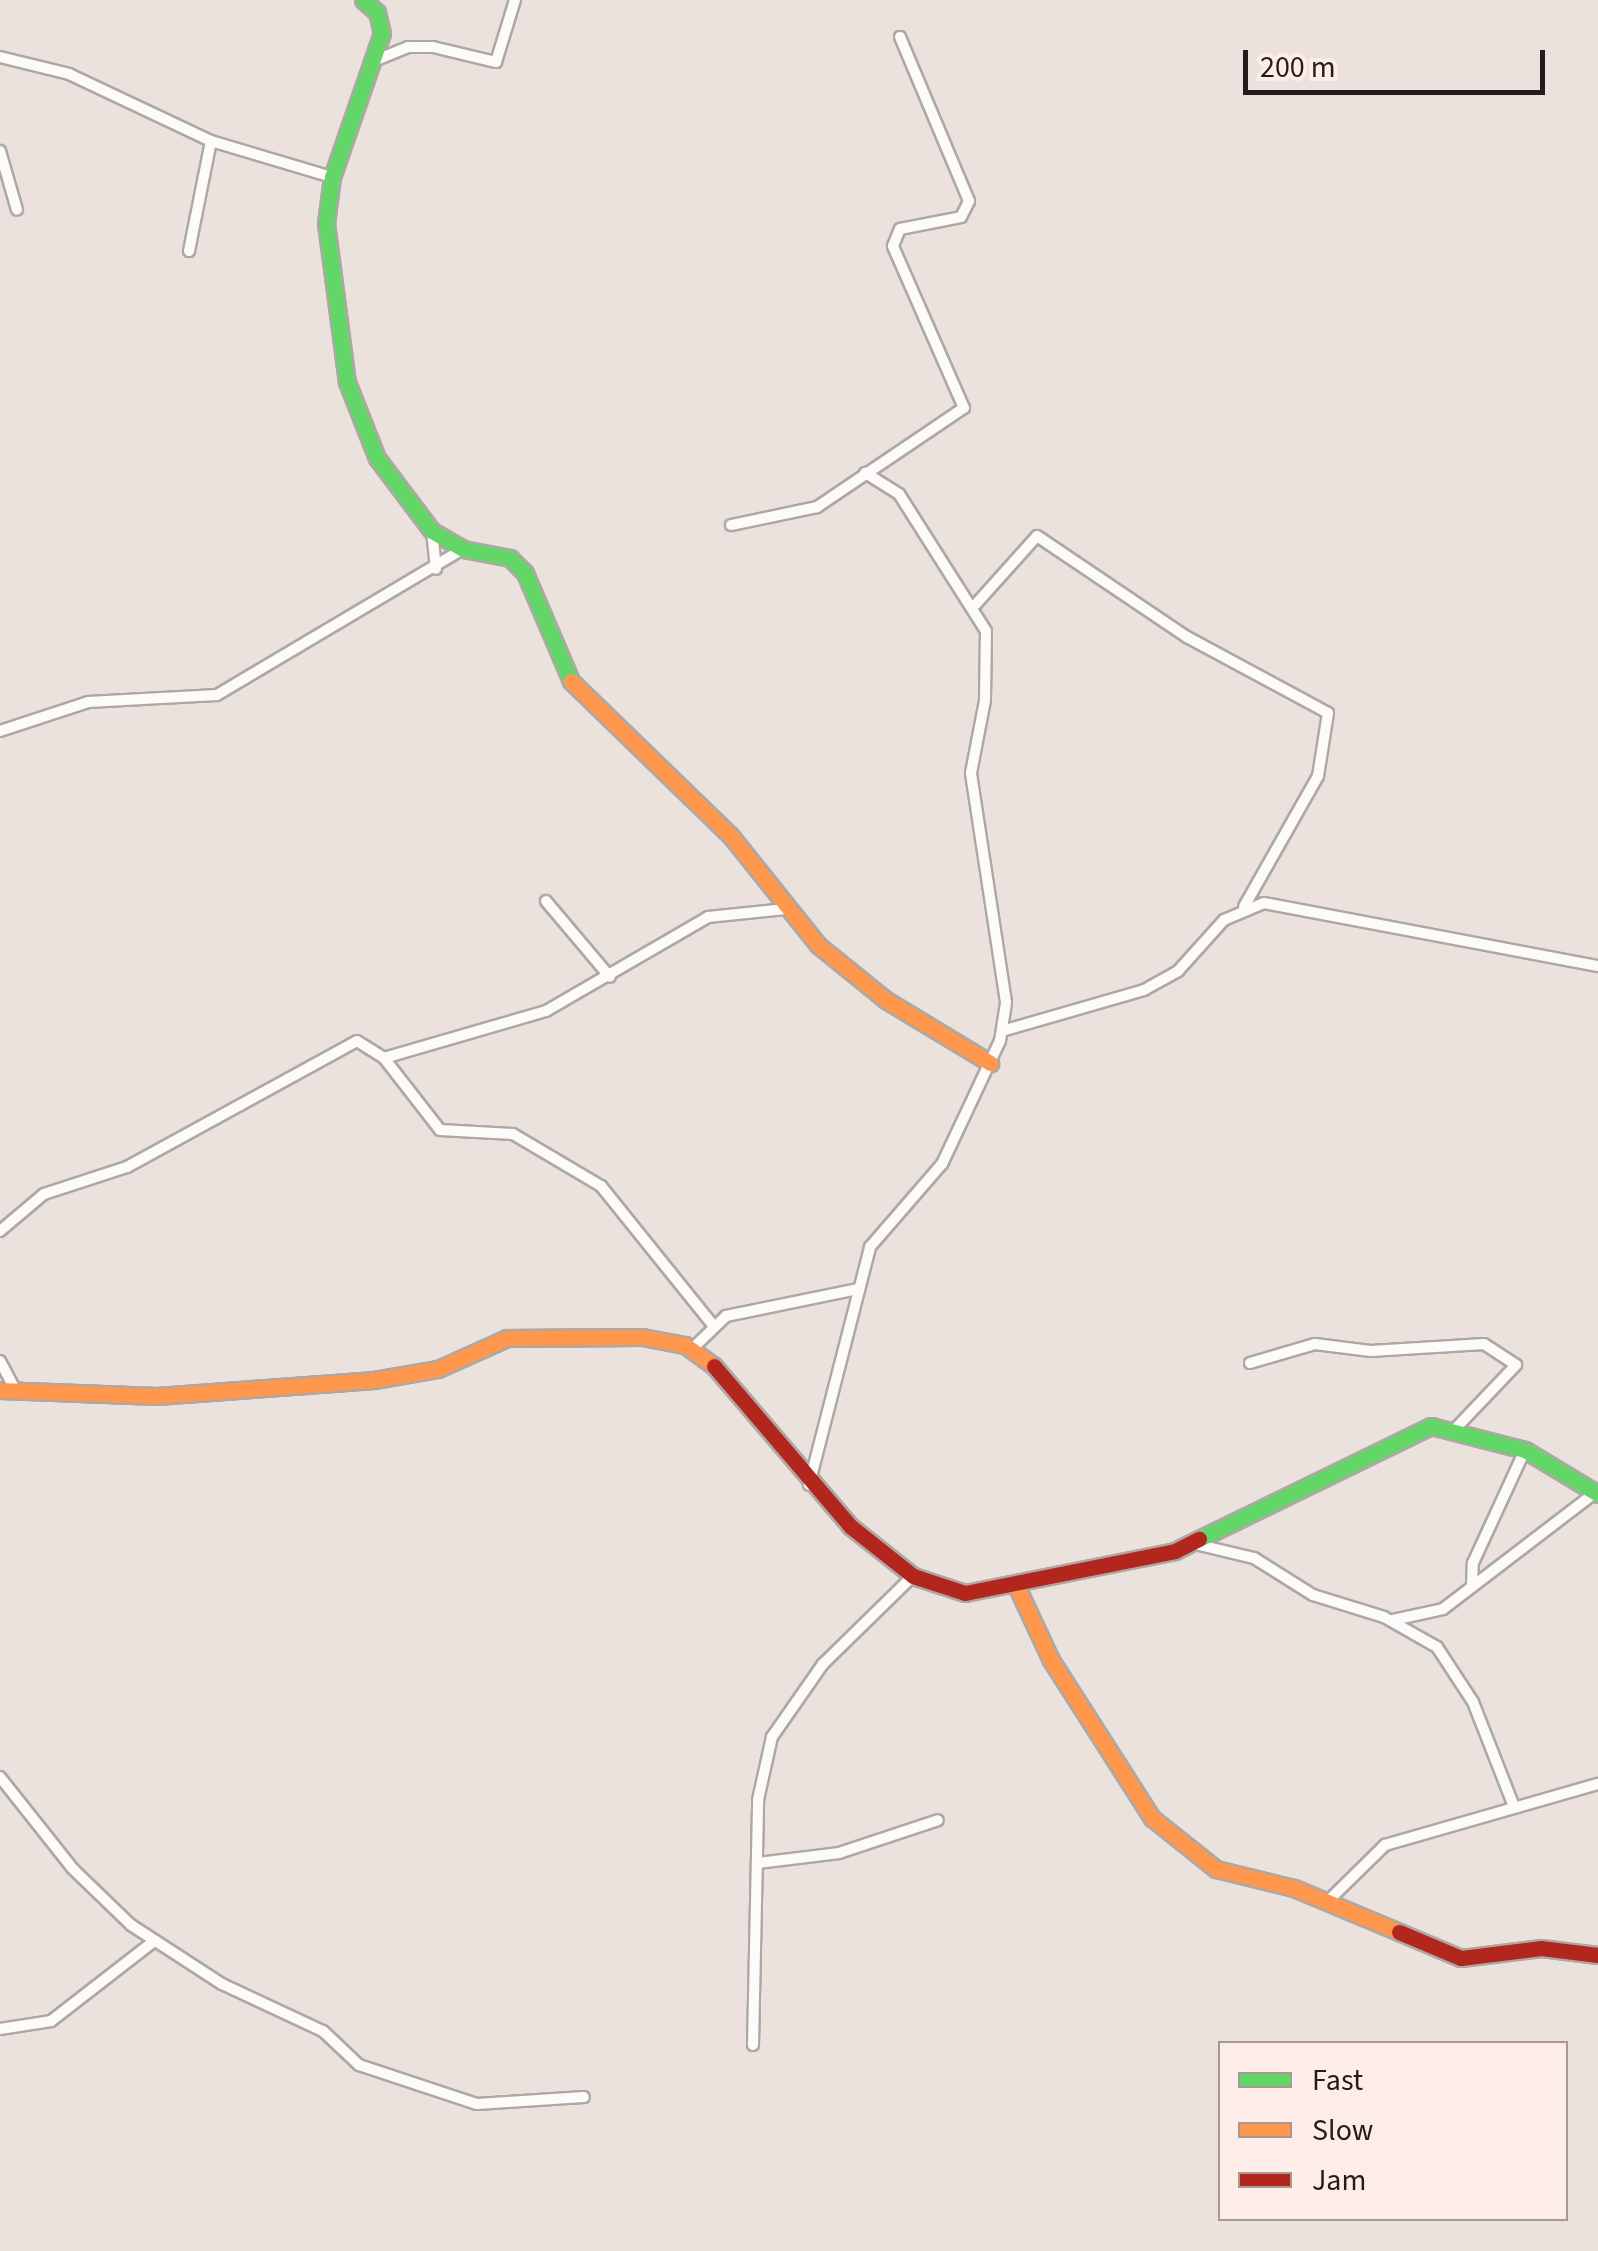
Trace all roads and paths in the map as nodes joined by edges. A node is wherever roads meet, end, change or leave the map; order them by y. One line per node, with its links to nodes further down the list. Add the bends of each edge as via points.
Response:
1 (362, 0): 5 (street, via 377,12 382,32)
2 (515, 0): 5 (street, via 496,62 408,46)
3 (900, 37): 11 (street, via 969,201 961,217 900,229 893,246 964,408)
4 (0, 57): 6 (street, via 68,74)
5 (376, 60): 8 (street)
6 (211, 141): 8 (street); 10 (street)
7 (0, 151): 9 (street)
8 (332, 176): 13 (street, via 328,271 352,398 376,458)
9 (17, 210)
10 (189, 251)
11 (864, 473): 12 (street, via 817,507); 16 (street, via 899,494)
12 (731, 525)
13 (432, 531): 14 (street); 15 (street)
14 (463, 549): 15 (street); 20 (street, via 510,558 525,573 576,692 730,836)
15 (436, 570): 17 (street, via 272,656 217,695 88,702)
16 (976, 604): 19 (street, via 1037,536 1174,629 1328,713 1318,776 1271,871); 23 (street, via 990,656 971,772 980,870 1006,1002)
17 (0, 731)
18 (546, 901): 22 (street)
19 (1244, 907): 21 (street, via 1292,905 1464,946); 23 (street, via 1178,971 1144,990)
20 (786, 910): 22 (street, via 708,917); 25 (street, via 886,1000)
21 (1598, 966)
22 (610, 977): 24 (street, via 516,1022)
23 (1002, 1031): 25 (street)
24 (384, 1058): 26 (street, via 368,1044 345,1043 127,1168 44,1194); 28 (street, via 440,1130 513,1134 601,1186)
25 (990, 1063): 27 (street, via 928,1188 870,1247)
26 (0, 1231)
27 (857, 1289): 28 (street); 35 (street, via 844,1373)
28 (712, 1324): 29 (street)
29 (692, 1350): 32 (street, via 642,1337 506,1338 438,1369 374,1380 157,1396); 35 (street, via 706,1357)
30 (0, 1361): 32 (street)
31 (1250, 1363): 33 (street, via 1315,1344 1371,1350 1484,1344 1516,1365)
32 (7, 1390)
33 (1456, 1429): 34 (street); 37 (street, via 1419,1429)
34 (1524, 1450): 36 (street); 40 (street, via 1473,1563)
35 (809, 1485): 38 (street)
36 (1597, 1493): 40 (street)
37 (1194, 1543): 39 (street); 41 (street, via 1254,1558 1312,1595)
38 (912, 1576): 39 (street, via 964,1593); 46 (street, via 822,1664 772,1738 758,1800)
39 (1016, 1585): 47 (street, via 1051,1660 1152,1818 1216,1869)
40 (1472, 1586): 41 (street, via 1442,1609)
41 (1392, 1620): 44 (street, via 1437,1646 1452,1666)
42 (0, 1777): 48 (street, via 72,1869)
43 (1598, 1784): 44 (street)
44 (1513, 1804): 47 (street, via 1385,1845)
45 (938, 1820): 46 (street, via 839,1853)
46 (758, 1863): 51 (street)
47 (1326, 1903): 49 (street, via 1461,1958 1541,1948)
48 (153, 1942): 50 (street, via 51,2021); 52 (street, via 322,2030 348,2058 385,2079 477,2104)
49 (1598, 1955)
50 (0, 2028)
51 (753, 2045)
52 (584, 2096)

